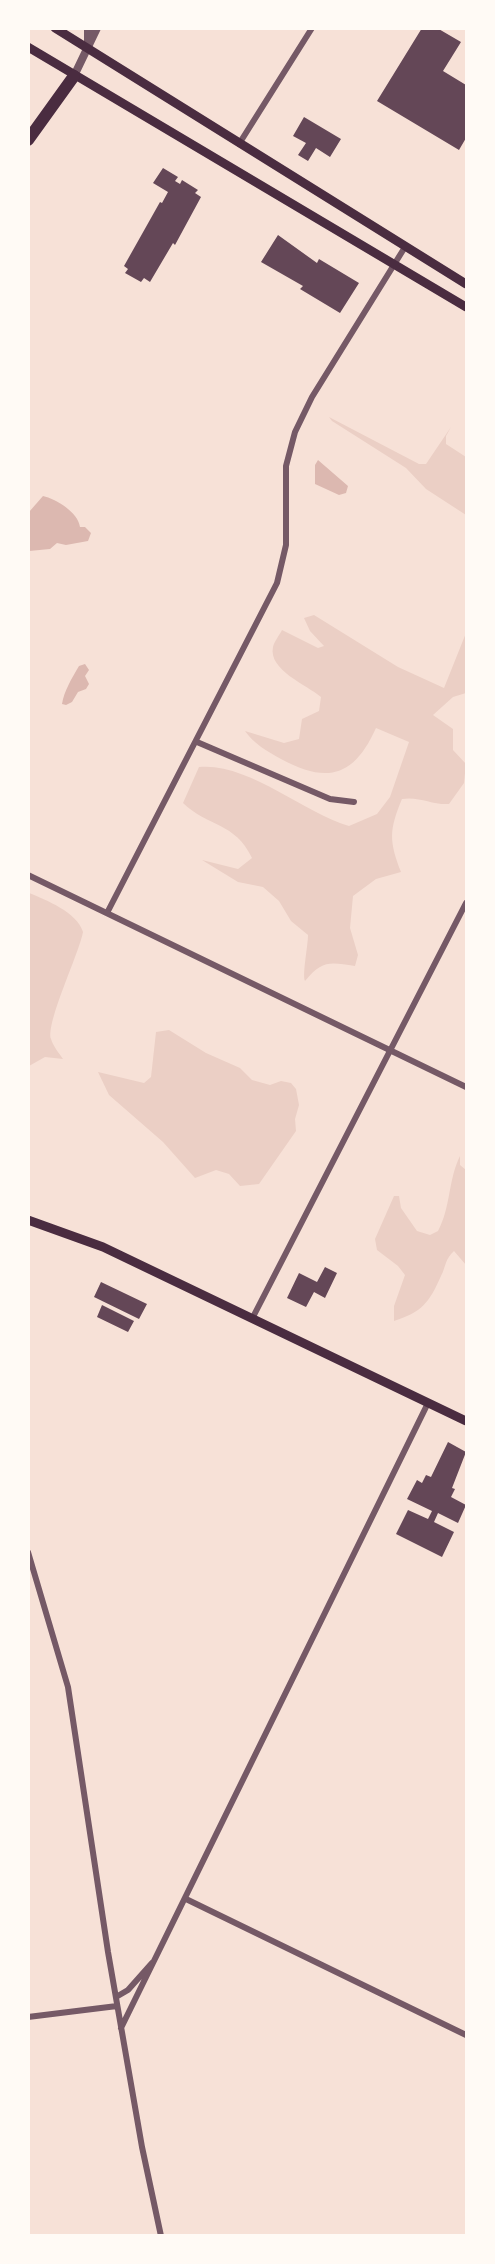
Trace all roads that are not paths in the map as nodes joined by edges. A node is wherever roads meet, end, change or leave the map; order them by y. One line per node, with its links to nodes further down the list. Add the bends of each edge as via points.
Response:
1 (88, 28): 6 (street)
2 (97, 28): 6 (street)
3 (312, 28): 9 (street)
4 (56, 29): 6 (main road)
5 (28, 47): 7 (main road)
6 (88, 49): 7 (street); 9 (main road)
7 (74, 76): 8 (highway); 11 (main road)
8 (28, 140)
9 (239, 144): 10 (main road)
10 (405, 247): 11 (street); 12 (main road)
11 (394, 264): 13 (main road); 14 (street, via 298,424 285,466 283,566)
12 (466, 284)
13 (466, 307)
14 (197, 741): 15 (street, via 330,799); 18 (street)
15 (354, 802)
16 (28, 875): 18 (street)
17 (466, 903): 19 (street)
18 (106, 913): 19 (street)
19 (391, 1050): 20 (street); 22 (street)
20 (466, 1087)
21 (28, 1220): 22 (main road, via 103,1247)
22 (253, 1317): 23 (main road)
23 (428, 1403): 24 (main road); 26 (street)
24 (466, 1422)
25 (28, 1552): 28 (street, via 68,1687)
26 (186, 1899): 27 (street); 32 (street)
27 (154, 1961): 28 (street, via 128,1990); 31 (street)
28 (116, 1997): 29 (street)
29 (117, 2006): 30 (street); 31 (street)
30 (28, 2017)
31 (121, 2028): 33 (street)
32 (466, 2035)
33 (161, 2235)

